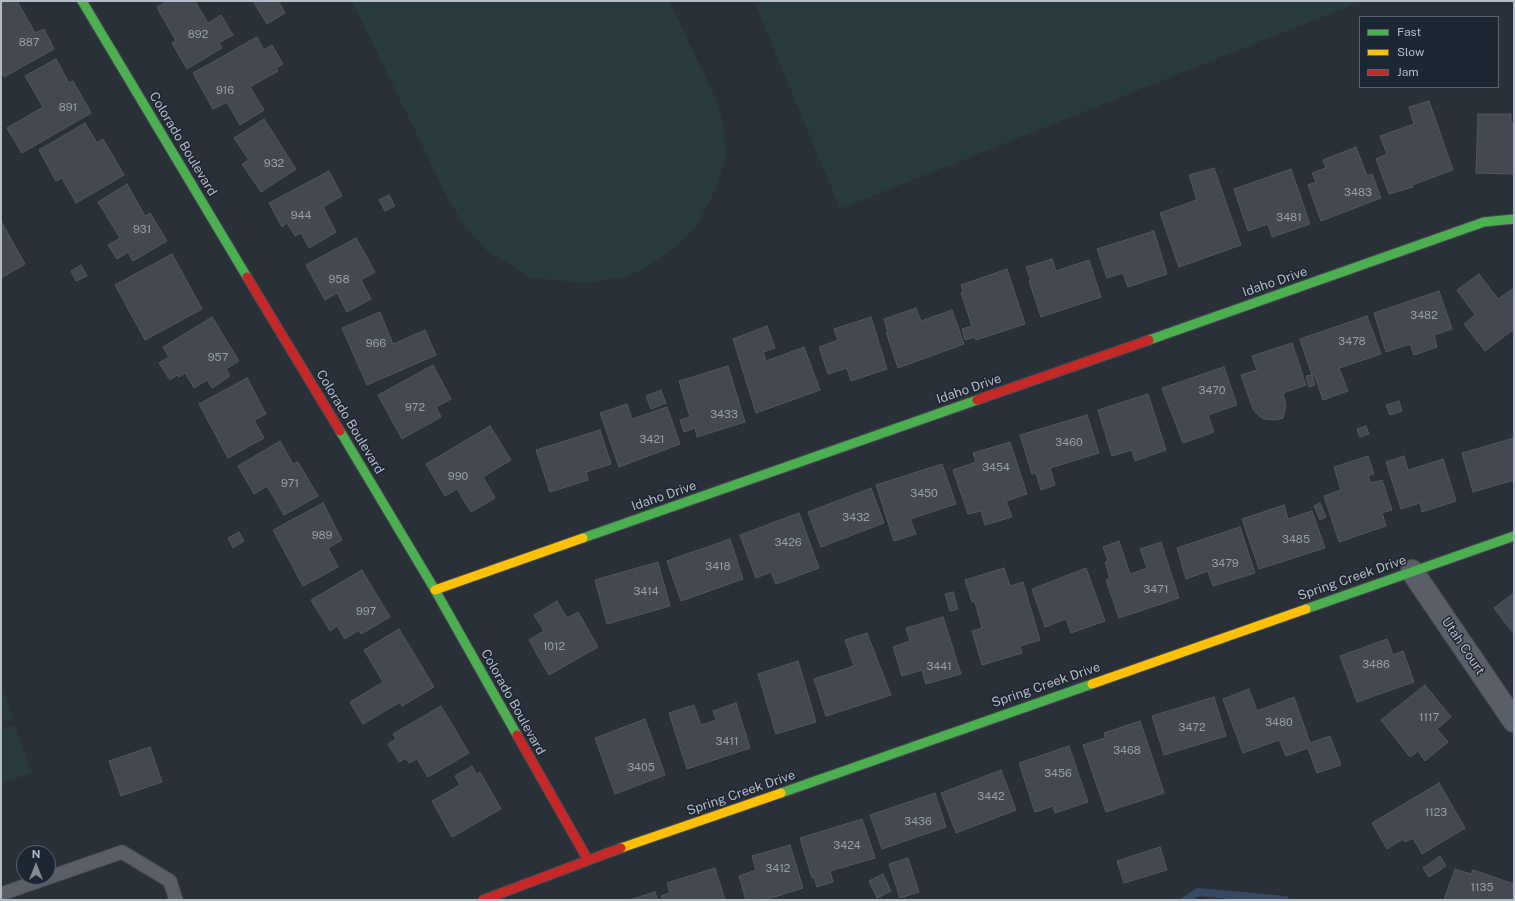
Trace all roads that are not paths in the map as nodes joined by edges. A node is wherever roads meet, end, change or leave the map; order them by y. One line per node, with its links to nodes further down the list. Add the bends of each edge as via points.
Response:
1 (82, 1): 5 (street, Colorado Boulevard)
2 (1514, 219): 5 (street, Idaho Drive, via 1484,222)
3 (1514, 536): 4 (street, Spring Creek Drive)
4 (1412, 571): 6 (street, Utah Court); 7 (street, Spring Creek Drive)
5 (435, 590): 7 (street, Colorado Boulevard)
6 (1514, 721)
7 (588, 860): 10 (street, Spring Creek Drive)
8 (1, 894): 9 (lane, via 122,852 170,881)
9 (176, 900)
10 (483, 900)

